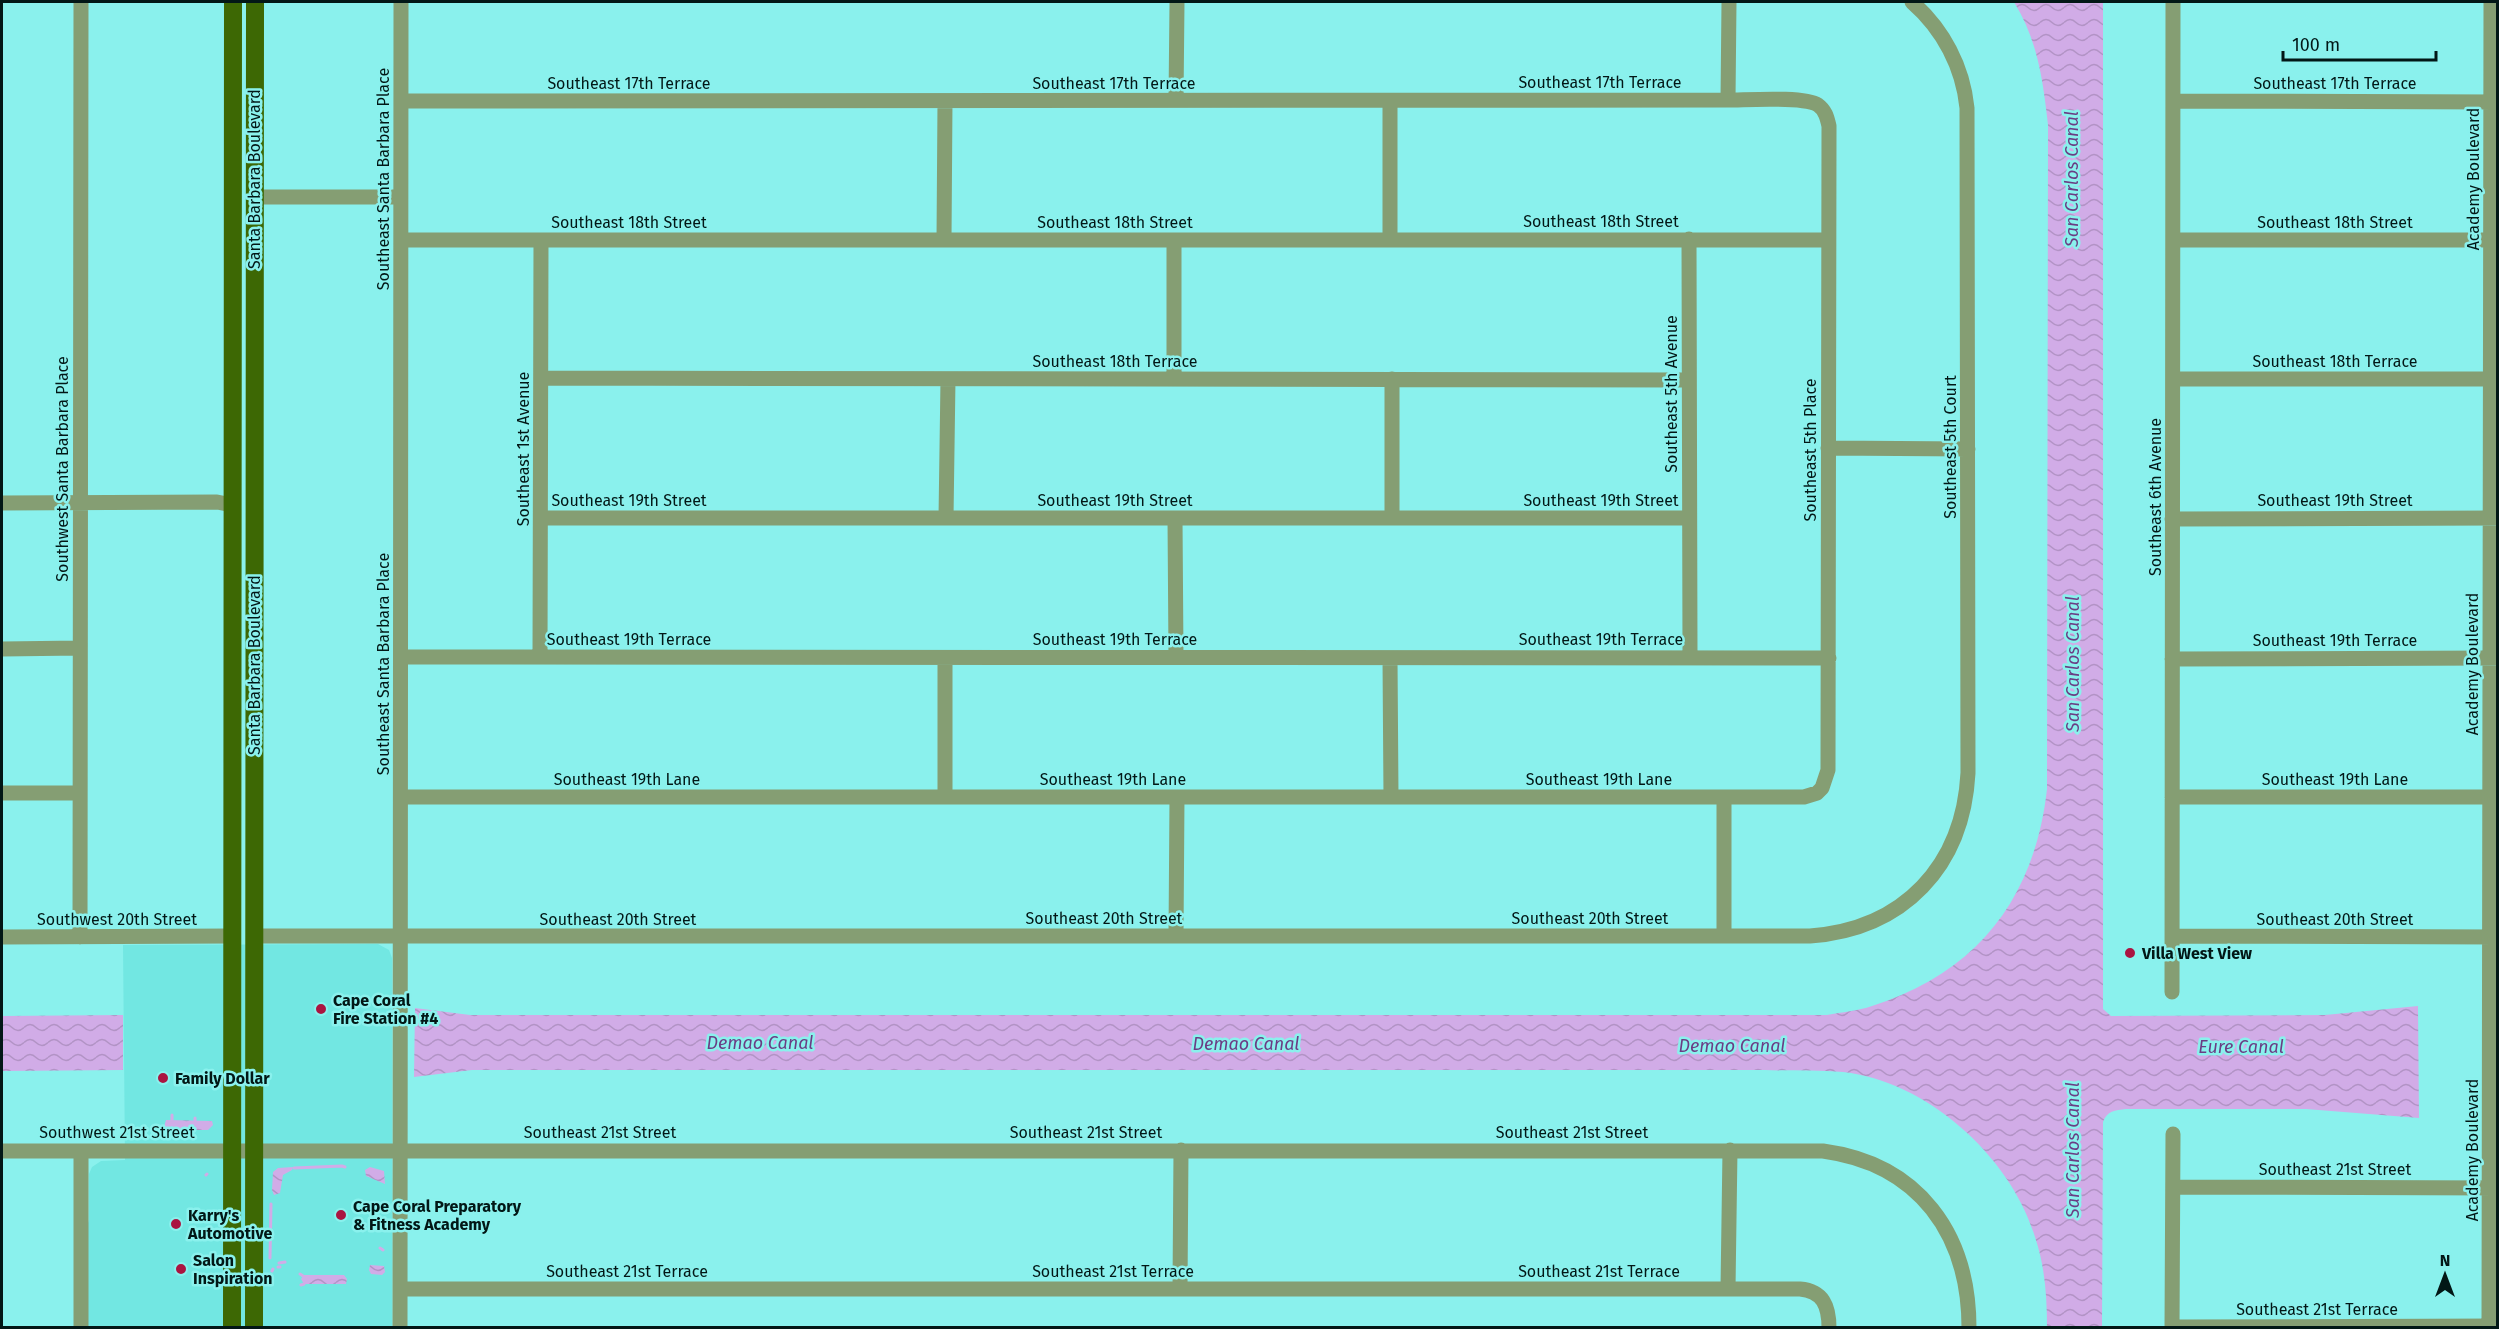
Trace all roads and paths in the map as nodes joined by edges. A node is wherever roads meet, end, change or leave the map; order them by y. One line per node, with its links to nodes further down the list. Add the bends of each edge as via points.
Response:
1 (81, 2): 40 (street, Southwest Santa Barbara Place)
2 (232, 2): 10 (main road, Santa Barbara Boulevard)
3 (255, 2): 19 (main road, Santa Barbara Boulevard)
4 (401, 2): 13 (street, Southeast Santa Barbara Place)
5 (1177, 2): 11 (street)
6 (1729, 2): 12 (street)
7 (1912, 2): 39 (street, Southeast 5th Court, via 1932,22 1952,53 1966,102)
8 (2173, 2): 16 (street, Southeast 6th Avenue)
9 (2491, 2): 17 (street, Academy Boulevard)
10 (232, 32): 19 (main road, via 242,79 243,186); 42 (main road, Santa Barbara Boulevard)
11 (1176, 100): 14 (street, Southeast 17th Terrace); 15 (street, Southeast 17th Terrace)
12 (1728, 100): 15 (street, Southeast 17th Terrace); 18 (street, Southeast 17th Terrace, via 1808,101)
13 (402, 101): 14 (street, Southeast 17th Terrace); 20 (street, Southeast Santa Barbara Place)
14 (945, 101): 21 (street)
15 (1390, 101): 25 (street)
16 (2173, 101): 17 (street, Southeast 17th Terrace); 27 (street, Southeast 6th Avenue)
17 (2494, 102): 28 (street, Academy Boulevard)
18 (1824, 111): 26 (street, Southeast 5th Place, via 1829,126)
19 (254, 196): 20 (street); 61 (main road, Santa Barbara Boulevard)
20 (400, 197): 23 (street, Southeast Santa Barbara Place)
21 (944, 239): 24 (street, Southeast 18th Street); 29 (street, Southeast 18th Street)
22 (1689, 239): 25 (street, Southeast 18th Street); 26 (street, Southeast 18th Street); 36 (street, Southeast 5th Avenue)
23 (401, 240): 29 (street, Southeast 18th Street); 52 (street, Southeast Santa Barbara Place)
24 (1174, 240): 25 (street, Southeast 18th Street); 32 (street)
25 (1390, 240)
26 (1828, 240): 38 (street, Southeast 5th Place)
27 (2173, 240): 28 (street, Southeast 18th Street); 34 (street, Southeast 6th Avenue)
28 (2494, 240): 35 (street, Academy Boulevard)
29 (541, 241): 30 (street, Southeast 1st Avenue)
30 (541, 378): 31 (street, Southeast 18th Terrace); 43 (street, Southeast 1st Avenue)
31 (948, 379): 32 (street, Southeast 18th Terrace); 44 (street)
32 (1174, 379): 33 (street, Southeast 18th Terrace)
33 (1392, 379): 36 (street, Southeast 18th Terrace); 46 (street)
34 (2173, 379): 35 (street, Southeast 18th Terrace); 49 (street, Southeast 6th Avenue)
35 (2494, 379): 37 (street, Academy Boulevard)
36 (1689, 380): 47 (street, Southeast 5th Avenue)
37 (2494, 446): 48 (street, Academy Boulevard)
38 (1828, 448): 39 (street); 58 (street, Southeast 5th Place)
39 (1968, 449): 72 (street, Southeast 5th Court, via 1967,789 1959,829)
40 (80, 502): 41 (street); 42 (street); 50 (street, Southwest Santa Barbara Place)
41 (2, 503)
42 (232, 505): 61 (main road, via 240,512 244,524 244,637); 73 (main road, Santa Barbara Boulevard)
43 (541, 518): 44 (street, Southeast 19th Street); 53 (street, Southeast 1st Avenue)
44 (946, 518): 45 (street, Southeast 19th Street)
45 (1175, 518): 46 (street, Southeast 19th Street); 54 (street)
46 (1392, 518): 47 (street, Southeast 19th Street)
47 (1689, 518): 55 (street, Southeast 5th Avenue)
48 (2494, 518): 49 (street, Southeast 19th Street); 59 (street, Academy Boulevard)
49 (2172, 519): 60 (street, Southeast 6th Avenue)
50 (80, 648): 51 (street); 64 (street, Southwest Santa Barbara Place)
51 (2, 649)
52 (402, 657): 53 (street, Southeast 19th Terrace); 65 (street, Southeast Santa Barbara Place)
53 (540, 657): 56 (street, Southeast 19th Terrace)
54 (1176, 657): 56 (street, Southeast 19th Terrace); 57 (street, Southeast 19th Terrace)
55 (1690, 657): 57 (street, Southeast 19th Terrace); 58 (street, Southeast 19th Terrace)
56 (945, 658): 66 (street)
57 (1390, 658): 68 (street)
58 (1829, 658): 62 (street, Southeast 5th Place, via 1828,770)
59 (2494, 658): 60 (street, Southeast 19th Terrace); 71 (street, Academy Boulevard)
60 (2172, 659): 70 (street, Southeast 6th Avenue)
61 (253, 671): 74 (main road, Santa Barbara Boulevard)
62 (1822, 788): 69 (street, Southeast 19th Lane, via 1817,794 1804,797)
63 (2, 793): 64 (street)
64 (80, 793): 79 (street, Southwest Santa Barbara Place)
65 (401, 797): 66 (street, Southeast 19th Lane); 81 (street, Southeast Santa Barbara Place)
66 (945, 797): 67 (street, Southeast 19th Lane)
67 (1177, 797): 68 (street, Southeast 19th Lane); 75 (street)
68 (1390, 797): 69 (street, Southeast 19th Lane)
69 (1724, 797): 76 (street)
70 (2172, 797): 71 (street, Southeast 19th Lane); 77 (street, Southeast 6th Avenue)
71 (2494, 797): 80 (street, Academy Boulevard)
72 (1935, 873): 76 (street, Southeast 20th Street, via 1897,908 1850,930 1809,936)
73 (232, 936): 79 (street, Southwest 20th Street); 85 (main road, Santa Barbara Boulevard)
74 (254, 936): 81 (street, Southeast 20th Street); 86 (main road, Santa Barbara Boulevard)
75 (1176, 936): 76 (street, Southeast 20th Street); 81 (street, Southeast 20th Street)
76 (1724, 936)
77 (2172, 936): 80 (street, Southeast 20th Street); 82 (street, Southeast 6th Avenue)
78 (2, 937): 79 (street, Southwest 20th Street)
79 (80, 937)
80 (2494, 937): 83 (street, Academy Boulevard)
81 (400, 938): 87 (street, Southeast Santa Barbara Place)
82 (2172, 992)
83 (2494, 1058): 93 (street, Academy Boulevard)
84 (2173, 1134): 92 (street)
85 (232, 1150): 86 (street, Southeast 21st Street); 91 (street, Southwest 21st Street); 100 (main road, Santa Barbara Boulevard)
86 (254, 1150): 87 (street, Southeast 21st Street); 101 (main road, Santa Barbara Boulevard)
87 (401, 1150): 88 (street, Southeast 21st Street); 94 (street, Southeast Santa Barbara Place)
88 (1181, 1150): 89 (street, Southeast 21st Street); 95 (street)
89 (1730, 1150): 96 (street); 104 (street, Southeast 21st Street, via 1840,1153 1888,1172 1925,1201 1957,1249 1968,1292)
90 (2, 1151): 91 (street, Southwest 21st Street)
91 (81, 1151): 99 (street)
92 (2173, 1187): 93 (street, Southeast 21st Street); 97 (street)
93 (2494, 1188): 98 (street, Academy Boulevard)
94 (400, 1289): 95 (street, Southeast 21st Terrace); 102 (street, Southeast Santa Barbara Place)
95 (1180, 1289): 96 (street, Southeast 21st Terrace)
96 (1728, 1289): 103 (street, Southeast 21st Terrace, via 1807,1290 1822,1299 1828,1309)
97 (2172, 1327): 98 (street, Southeast 21st Terrace)
98 (2492, 1327)
99 (81, 1328)
100 (232, 1328)
101 (254, 1328)
102 (400, 1328)
103 (1829, 1328)
104 (1969, 1328)

